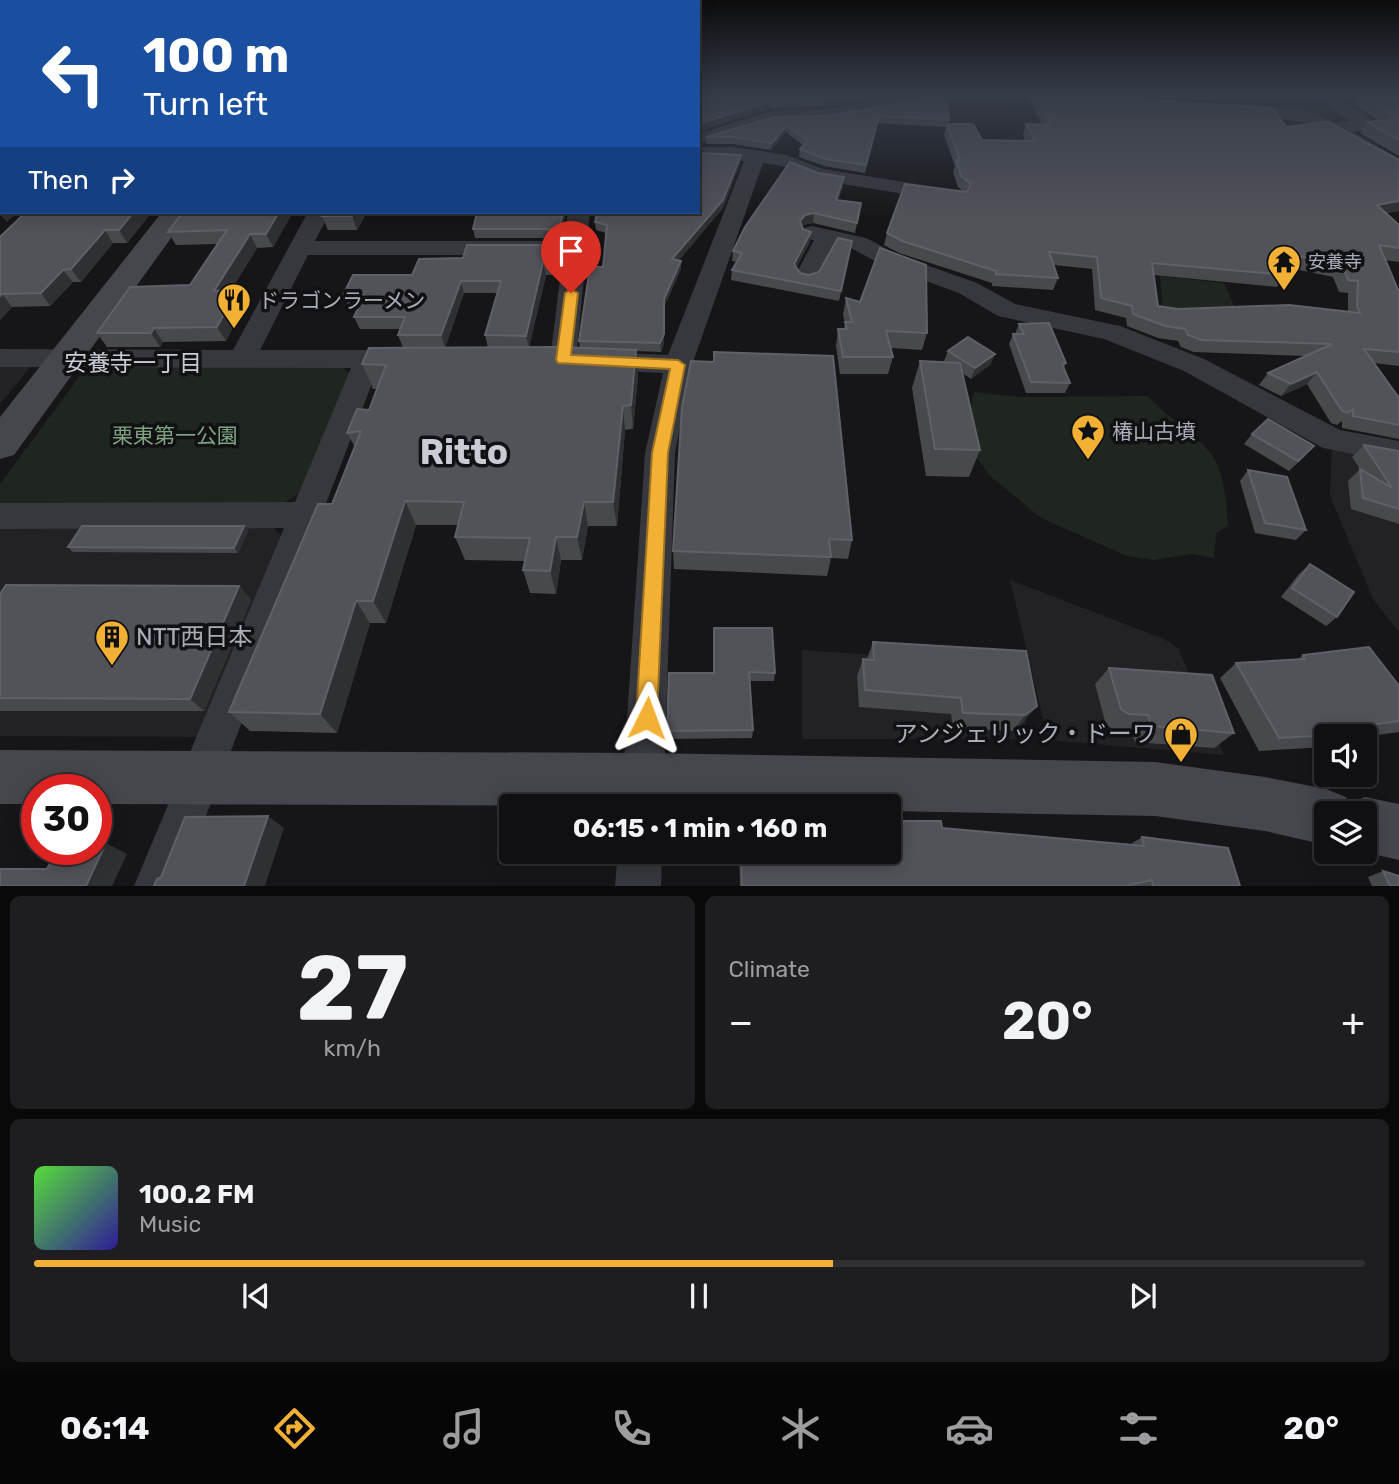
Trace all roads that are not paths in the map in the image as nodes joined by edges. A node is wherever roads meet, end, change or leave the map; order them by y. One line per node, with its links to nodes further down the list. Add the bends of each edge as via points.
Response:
1 (725, 136): 3 (street)
2 (1346, 136): 4 (street)
3 (702, 146): 6 (street)
4 (1368, 149): 5 (street); 7 (street)
5 (1399, 149)
6 (755, 157): 8 (street, via 787,161 818,174); 22 (street)
7 (1399, 167)
8 (954, 195)
9 (174, 214): 16 (street)
10 (318, 214): 12 (street)
11 (579, 214): 13 (street)
12 (300, 248): 13 (street); 17 (street)
13 (576, 248): 21 (street)
14 (807, 276): 24 (street, via 820,235 858,243 890,260 968,288 1007,310 1111,332 1163,353 1333,440)
15 (0, 358): 16 (street)
16 (66, 358): 17 (street); 23 (street)
17 (242, 358): 18 (street)
18 (368, 359): 19 (street); 25 (street)
19 (424, 359)
20 (535, 360): 21 (street)
21 (563, 360): 22 (street)
22 (678, 365): 29 (street, via 660,453)
23 (0, 445)
24 (1399, 452)
25 (304, 515): 26 (street); 28 (street)
26 (0, 516)
27 (0, 777): 28 (street)
28 (199, 778): 29 (street); 34 (street)
29 (643, 793): 30 (street, via 1155,789)
30 (1314, 814)
31 (1377, 827): 32 (street)
32 (1399, 832)
33 (639, 864): 35 (street)
34 (156, 886)
35 (638, 886)

